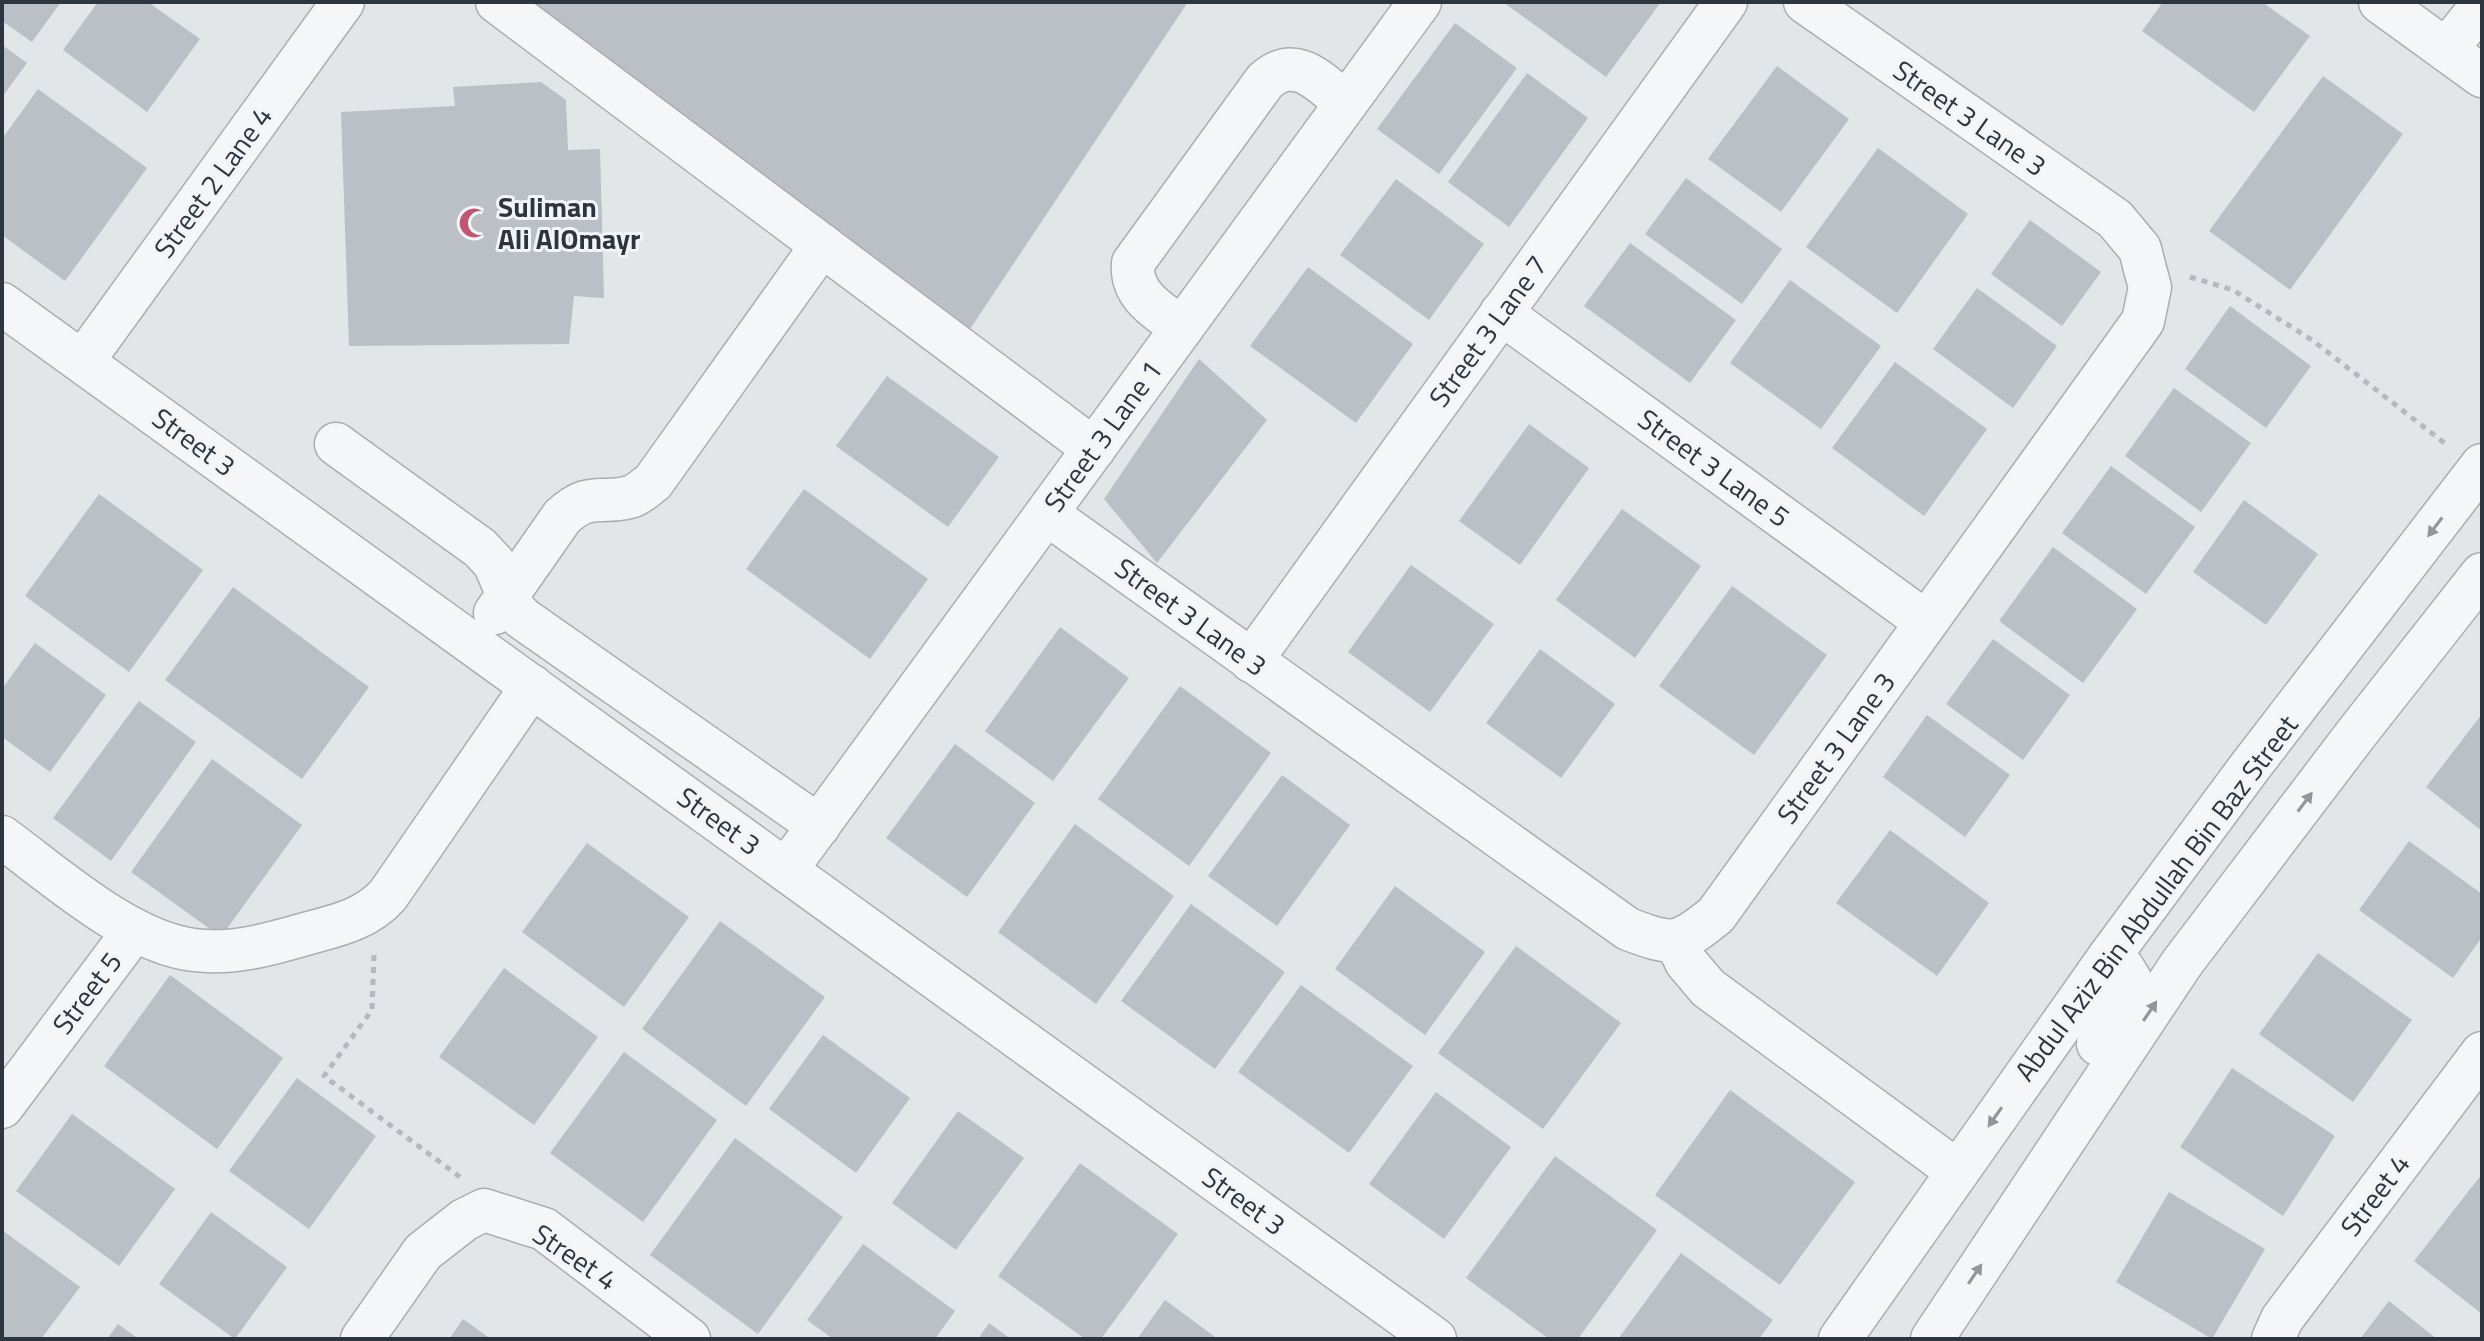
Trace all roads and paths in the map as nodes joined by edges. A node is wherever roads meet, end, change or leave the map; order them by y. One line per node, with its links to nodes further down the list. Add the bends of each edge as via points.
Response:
1 (343, 2): 16 (street, Street 2 Lane 4)
2 (497, 2): 11 (street)
3 (1420, 2): 10 (street, Street 3 Lane 1)
4 (1726, 2): 14 (street, Street 3 Lane 7)
5 (1805, 2): 12 (street, Street 3 Lane 3, via 2115,219 2140,249)
6 (2380, 2): 8 (street)
7 (2482, 5): 8 (street)
8 (2446, 50): 9 (street)
9 (2482, 76)
10 (1346, 103): 15 (street, Street 3 Lane 1); 15 (street, via 1311,75 1297,69 1276,71 1220,142 1133,263 1141,295)
11 (822, 245): 18 (street); 22 (street, via 653,482 633,497 585,500 572,508)
12 (2145, 269): 19 (path, via 2233,290 2312,340); 23 (street, Street 3 Lane 3, via 2150,287 2143,321)
13 (2, 304): 16 (street, Street 3)
14 (1501, 313): 23 (street, Street 3 Lane 5); 25 (street, Street 3 Lane 7)
15 (1182, 328): 18 (street, Street 3 Lane 1)
16 (83, 361): 24 (street, Street 3)
17 (336, 444): 22 (street, via 480,548 494,563)
18 (1094, 449): 20 (street, Street 3 Lane 1)
19 (2480, 467): 27 (street, Abdul Aziz Bin Abdullah Bin Baz Street, one-way to 27)
20 (1047, 514): 25 (street, Street 3 Lane 3); 28 (street, Street 3 Lane 1)
21 (2482, 574): 35 (street, one-way to 21)
22 (507, 595): 24 (street); 28 (street, via 522,618)
23 (1926, 622): 33 (street, Street 3 Lane 3, via 1716,915)
24 (474, 645): 26 (street, Street 3)
25 (1251, 661): 33 (street, Street 3 Lane 3, via 1628,929)
26 (532, 686): 30 (street, Street 3); 31 (street)
27 (2249, 768): 34 (street, Abdul Aziz Bin Abdullah Bin Baz Street); 35 (street, via 2244,804 2158,918 2153,935 2162,951)
28 (819, 826): 30 (street, Street 3 Lane 1)
29 (2, 837): 32 (street, Street 5)
30 (786, 870): 43 (street, Street 3)
31 (375, 909): 32 (street, via 349,922 253,949 194,950); 40 (path, via 372,1010 324,1076 458,1174)
32 (133, 932): 37 (street, Street 5)
33 (1676, 941): 38 (street, via 1708,988)
34 (2109, 957): 38 (street, Abdul Aziz Bin Abdullah Bin Baz Street, one-way to 38); 39 (street, via 2131,981 2037,1147)
35 (2182, 963): 39 (street, one-way to 35)
36 (2482, 1053): 46 (street, Street 4, via 2282,1319)
37 (2, 1107)
38 (1957, 1171): 44 (street, Abdul Aziz Bin Abdullah Bin Baz Street)
39 (2030, 1191): 45 (street, one-way to 39)
40 (484, 1210): 41 (street, via 423,1252); 42 (street, Street 4, via 544,1229)
41 (362, 1339)
42 (689, 1339)
43 (1435, 1339)
44 (1840, 1339)
45 (1932, 1339)
46 (2273, 1339)

